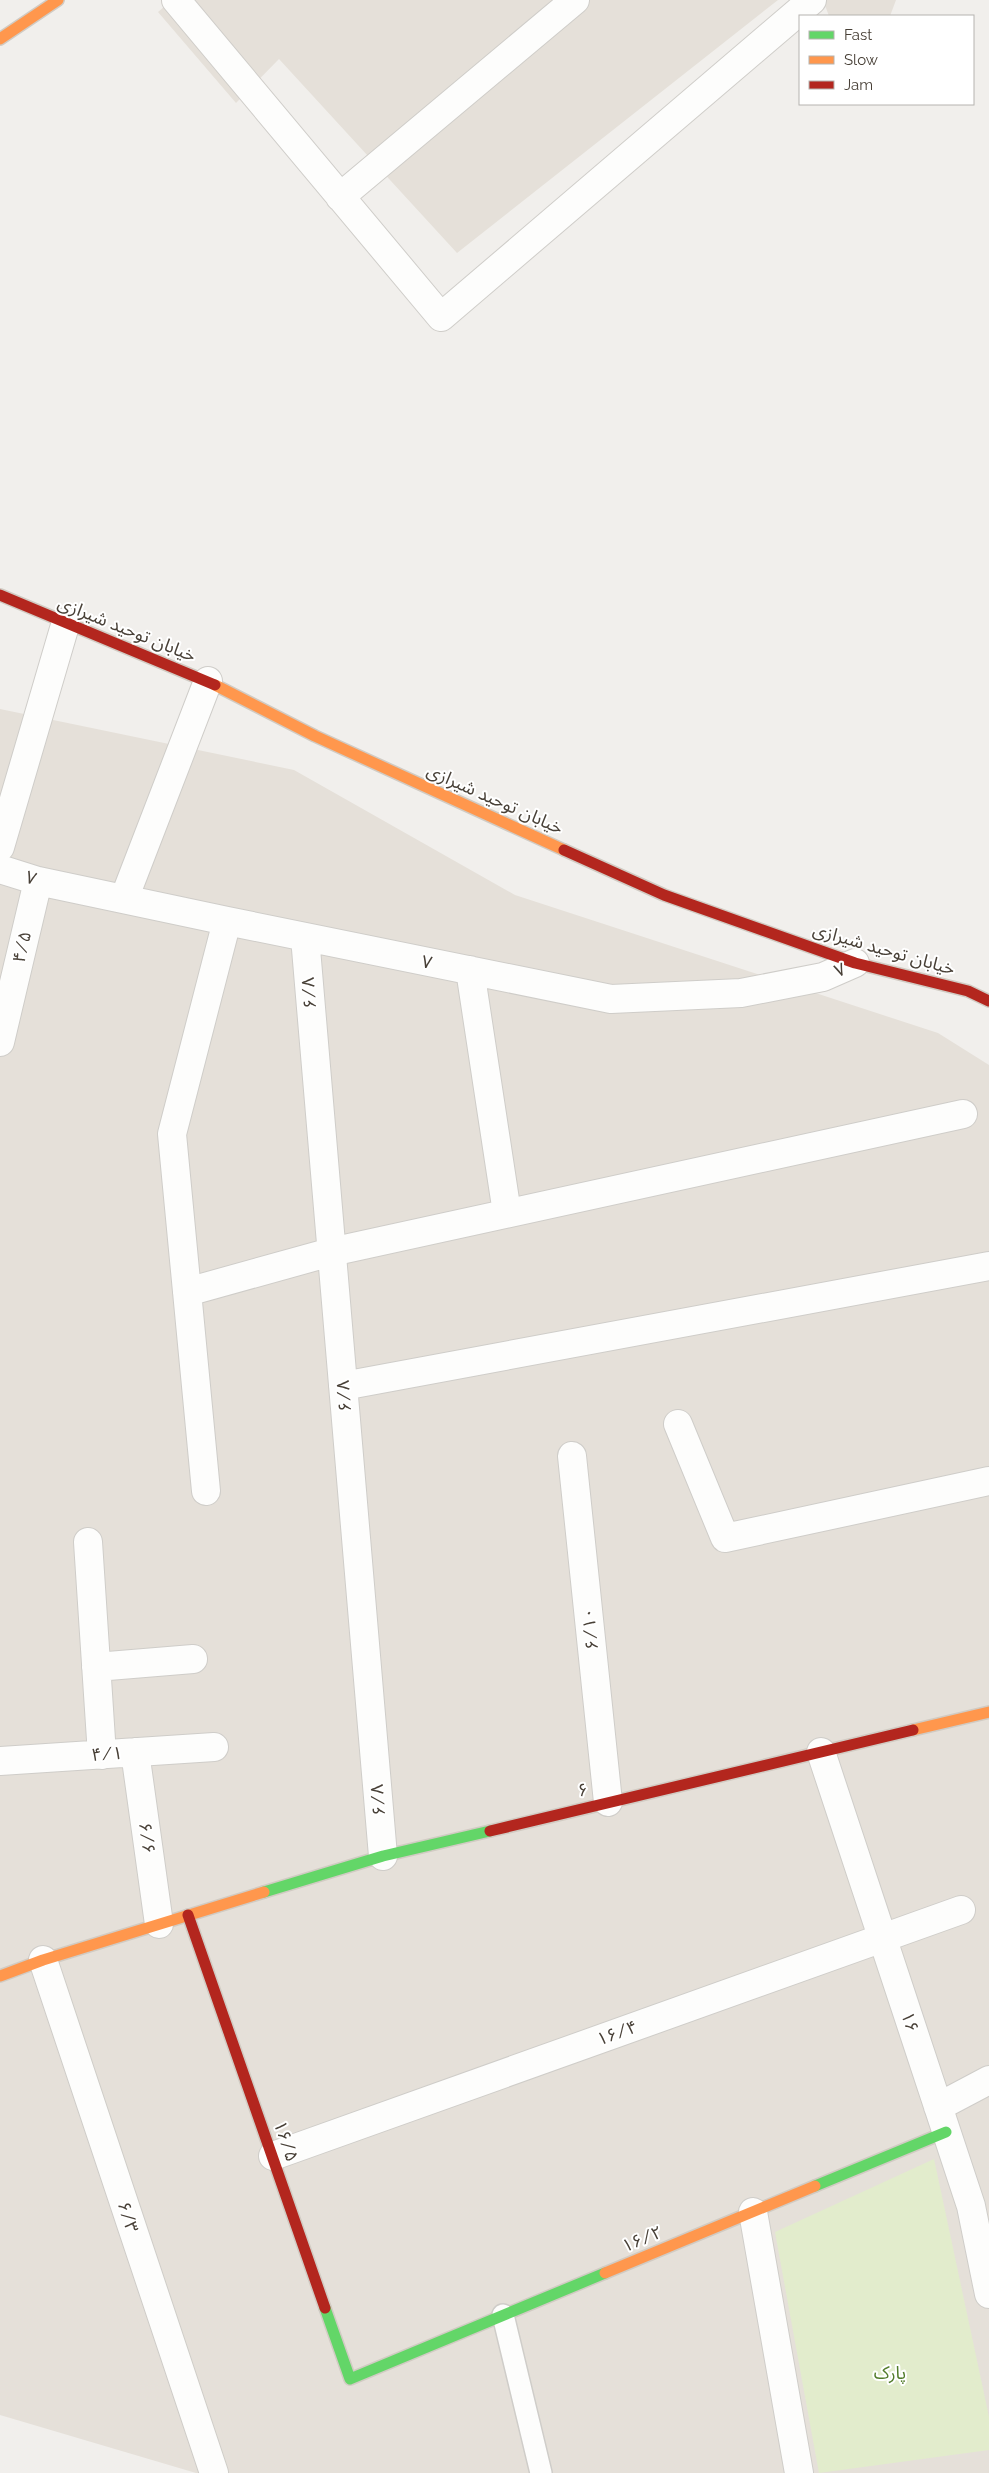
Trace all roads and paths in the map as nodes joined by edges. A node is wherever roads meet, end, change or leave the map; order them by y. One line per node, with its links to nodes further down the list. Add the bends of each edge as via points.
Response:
1 (58, 0): 5 (street)
2 (176, 0): 6 (street)
3 (575, 0): 6 (street)
4 (812, 0): 6 (street, via 441,318)
5 (0, 39)
6 (340, 197)
7 (0, 595): 8 (street, خیابان توحید شیرازی)
8 (66, 622): 9 (street, خیابان توحید شیرازی); 10 (street)
9 (208, 681): 13 (street); 16 (street, خیابان توحید شیرازی, via 315,736 664,895)
10 (0, 847)
11 (0, 869): 12 (street, ۷)
12 (38, 880): 13 (street, ۷); 19 (street, ۴/۵)
13 (124, 899): 14 (street, ۷)
14 (227, 921): 15 (street, ۷); 24 (street, via 172,1134)
15 (305, 937): 17 (street, ۷); 22 (street, ۶/۸)
16 (855, 963): 17 (street, ۷, via 823,977 741,994 611,999); 18 (street, خیابان توحید شیرازی, via 968,991)
17 (470, 970): 21 (street)
18 (989, 1001)
19 (0, 1042)
20 (963, 1114): 21 (street)
21 (507, 1214): 22 (street)
22 (331, 1252): 24 (street); 25 (street, ۶/۸)
23 (989, 1266): 25 (street)
24 (187, 1292): 29 (street)
25 (343, 1386): 40 (street, ۶/۸)
26 (678, 1424): 28 (street, via 724,1538)
27 (572, 1456): 39 (street, ۶/۱۰)
28 (989, 1481)
29 (206, 1491)
30 (88, 1542): 32 (street)
31 (193, 1659): 32 (street)
32 (96, 1667): 37 (street)
33 (989, 1712): 36 (street, ۶)
34 (214, 1747): 35 (street, ۴/۱)
35 (135, 1752): 37 (street, ۴/۱); 43 (street, ۶/۶)
36 (821, 1752): 39 (street, ۶); 44 (street, ۱۶)
37 (102, 1755): 38 (street, ۴/۱)
38 (0, 1761)
39 (608, 1802): 40 (street, ۶)
40 (382, 1856): 42 (street, ۶)
41 (961, 1910): 44 (street, ۱۶/۴)
42 (188, 1915): 43 (street, ۶); 49 (street, ۱۶/۵)
43 (159, 1924): 45 (street, ۶)
44 (882, 1937): 48 (street, ۱۶); 49 (street, ۱۶/۴)
45 (43, 1960): 46 (street, ۶); 55 (street, ۶/۳)
46 (0, 1976)
47 (989, 2080): 48 (street)
48 (942, 2119): 50 (street, ۱۶); 51 (street, ۱۶/۲)
49 (272, 2156): 54 (street, ۱۶/۵)
50 (980, 2205): 52 (street, ۱۶)
51 (753, 2212): 53 (street, ۱۶/۲); 57 (street)
52 (989, 2294)
53 (503, 2315): 54 (street, ۱۶/۲); 56 (lane)
54 (350, 2378)
55 (214, 2473)
56 (541, 2473)
57 (799, 2473)

